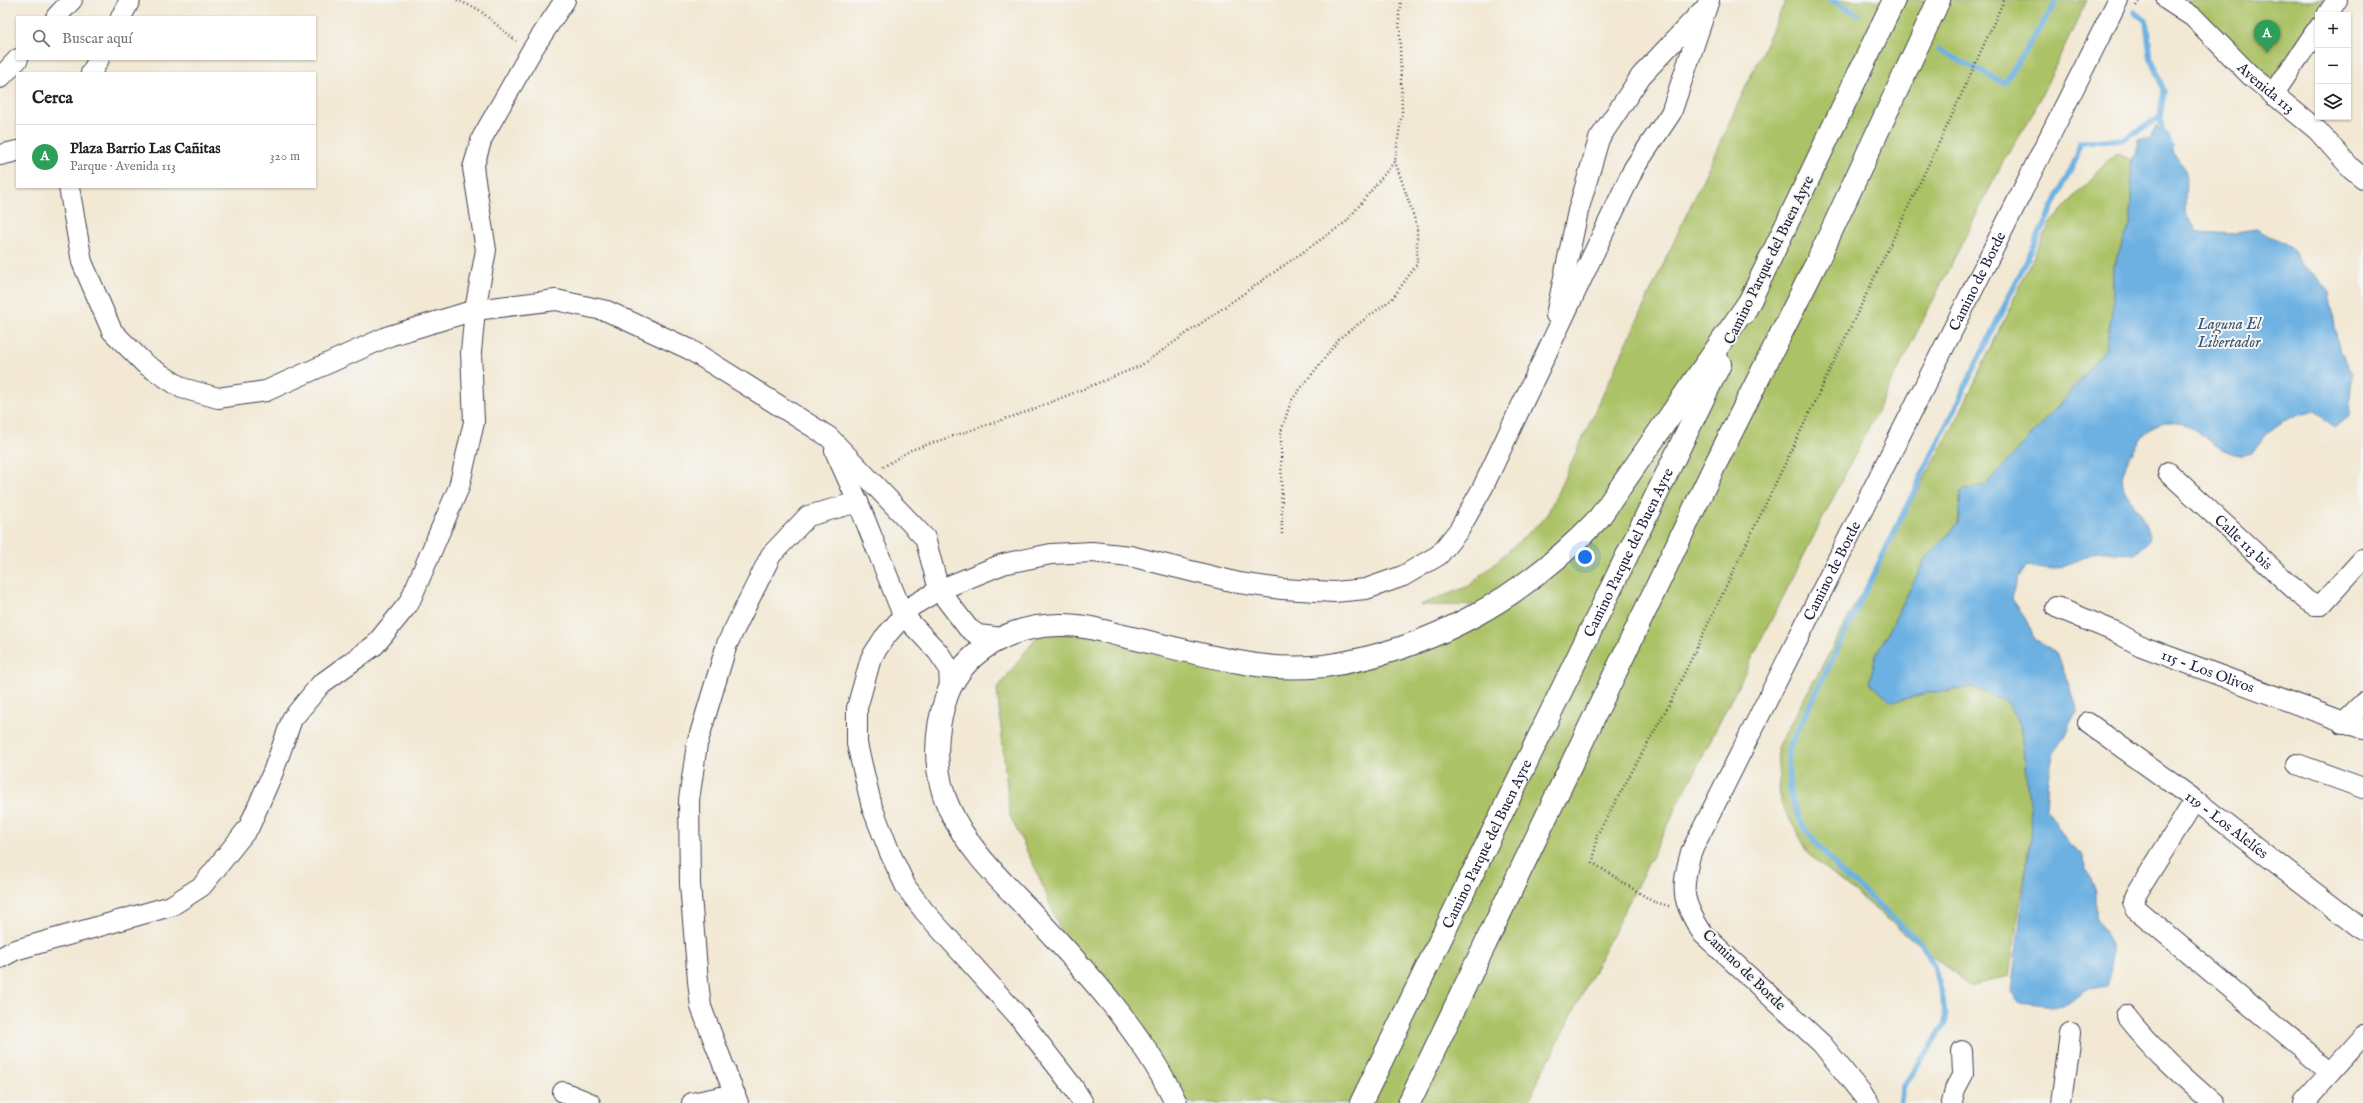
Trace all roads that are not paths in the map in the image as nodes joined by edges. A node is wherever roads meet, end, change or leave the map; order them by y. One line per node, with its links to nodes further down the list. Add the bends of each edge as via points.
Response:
1 (72, 0): 11 (street)
2 (130, 0): 12 (street)
3 (566, 0): 24 (street, via 532,50 482,138 473,168 486,250)
4 (1894, 0): 23 (highway, Camino Parque del Buen Ayre)
5 (1939, 0): 56 (highway, via 1816,264 1714,465)
6 (2166, 0): 18 (street, Avenida 113, via 2192,17)
7 (2337, 0): 10 (street)
8 (1707, 4): 25 (street, via 1671,113 1634,168); 25 (street, via 1641,76 1599,139 1578,211)
9 (2125, 4): 57 (street, Camino de Borde, via 1691,852 1684,884 1685,901 1703,934 1822,1044)
10 (2328, 12)
11 (57, 16)
12 (122, 16)
13 (2315, 32): 18 (street)
14 (17, 60): 17 (street)
15 (98, 60): 16 (street)
16 (92, 72)
17 (0, 78)
18 (2273, 95): 21 (street, Avenida 113, via 2317,130)
19 (16, 151): 20 (street)
20 (0, 155)
21 (2363, 178)
22 (69, 188): 24 (street, via 82,262 112,331 145,364 182,388 218,398 266,391 389,336)
23 (1751, 299): 33 (highway, via 1599,518 1569,549 1522,587 1493,606 1445,631 1373,656 1300,668 1236,662 1076,626 1032,627); 55 (highway, Camino Parque del Buen Ayre)
24 (475, 310): 26 (street, via 556,300 607,311 689,349); 43 (street, via 470,352 474,422 459,487 431,556 409,603 375,645 321,684 292,718 273,772 249,827 202,886 171,906 16,950)
25 (1549, 348): 30 (street, via 1483,487 1458,530 1440,555 1403,576 1366,589 1334,592 1282,589 1240,583 1130,556 1092,552 1051,554 1003,564)
26 (829, 437): 28 (street); 30 (street, via 925,538)
27 (2168, 472): 29 (street, Calle 113 bis, via 2314,606 2322,605)
28 (858, 502): 32 (street); 50 (street, via 808,516 772,555 727,644 697,744 689,800 690,884 698,981 701,1007)
29 (2363, 559)
30 (938, 590): 32 (street, via 912,606); 33 (street, via 968,628 978,635)
31 (2056, 607): 37 (street, 115 - Los Olivos, via 2116,632 2141,646)
32 (903, 615): 34 (street, via 938,652 949,668); 53 (street, via 871,658 857,708 857,744 872,807 906,887 924,911 1019,1017)
33 (1002, 638): 34 (highway, via 970,658)
34 (950, 688): 54 (highway, via 941,718 936,755 943,794 956,822 970,845 999,880 1070,955 1122,1016 1159,1070)
35 (2363, 703): 37 (street)
36 (2088, 723): 41 (street, 119 - Los Alelíes)
37 (2343, 723): 38 (street, 115 - Los Olivos)
38 (2363, 729)
39 (2297, 764): 40 (street)
40 (2363, 788)
41 (2195, 800): 42 (street, 119 - Los Alelíes); 48 (street, via 2137,893 2133,902 2136,909)
42 (2363, 930)
43 (0, 958)
44 (2126, 1016): 60 (street, via 2158,1052)
45 (2070, 1034): 59 (street)
46 (2363, 1036): 48 (street)
47 (1962, 1052): 58 (street, via 1963,1074 1955,1089)
48 (2331, 1072): 61 (street)
49 (563, 1092): 51 (street)
50 (736, 1099): 52 (street)
51 (590, 1103)
52 (692, 1103)
53 (1083, 1103)
54 (1176, 1103)
55 (1360, 1103)
56 (1409, 1103)
57 (1869, 1103)
58 (1952, 1103)
59 (2061, 1103)
60 (2213, 1103)
61 (2303, 1103)

